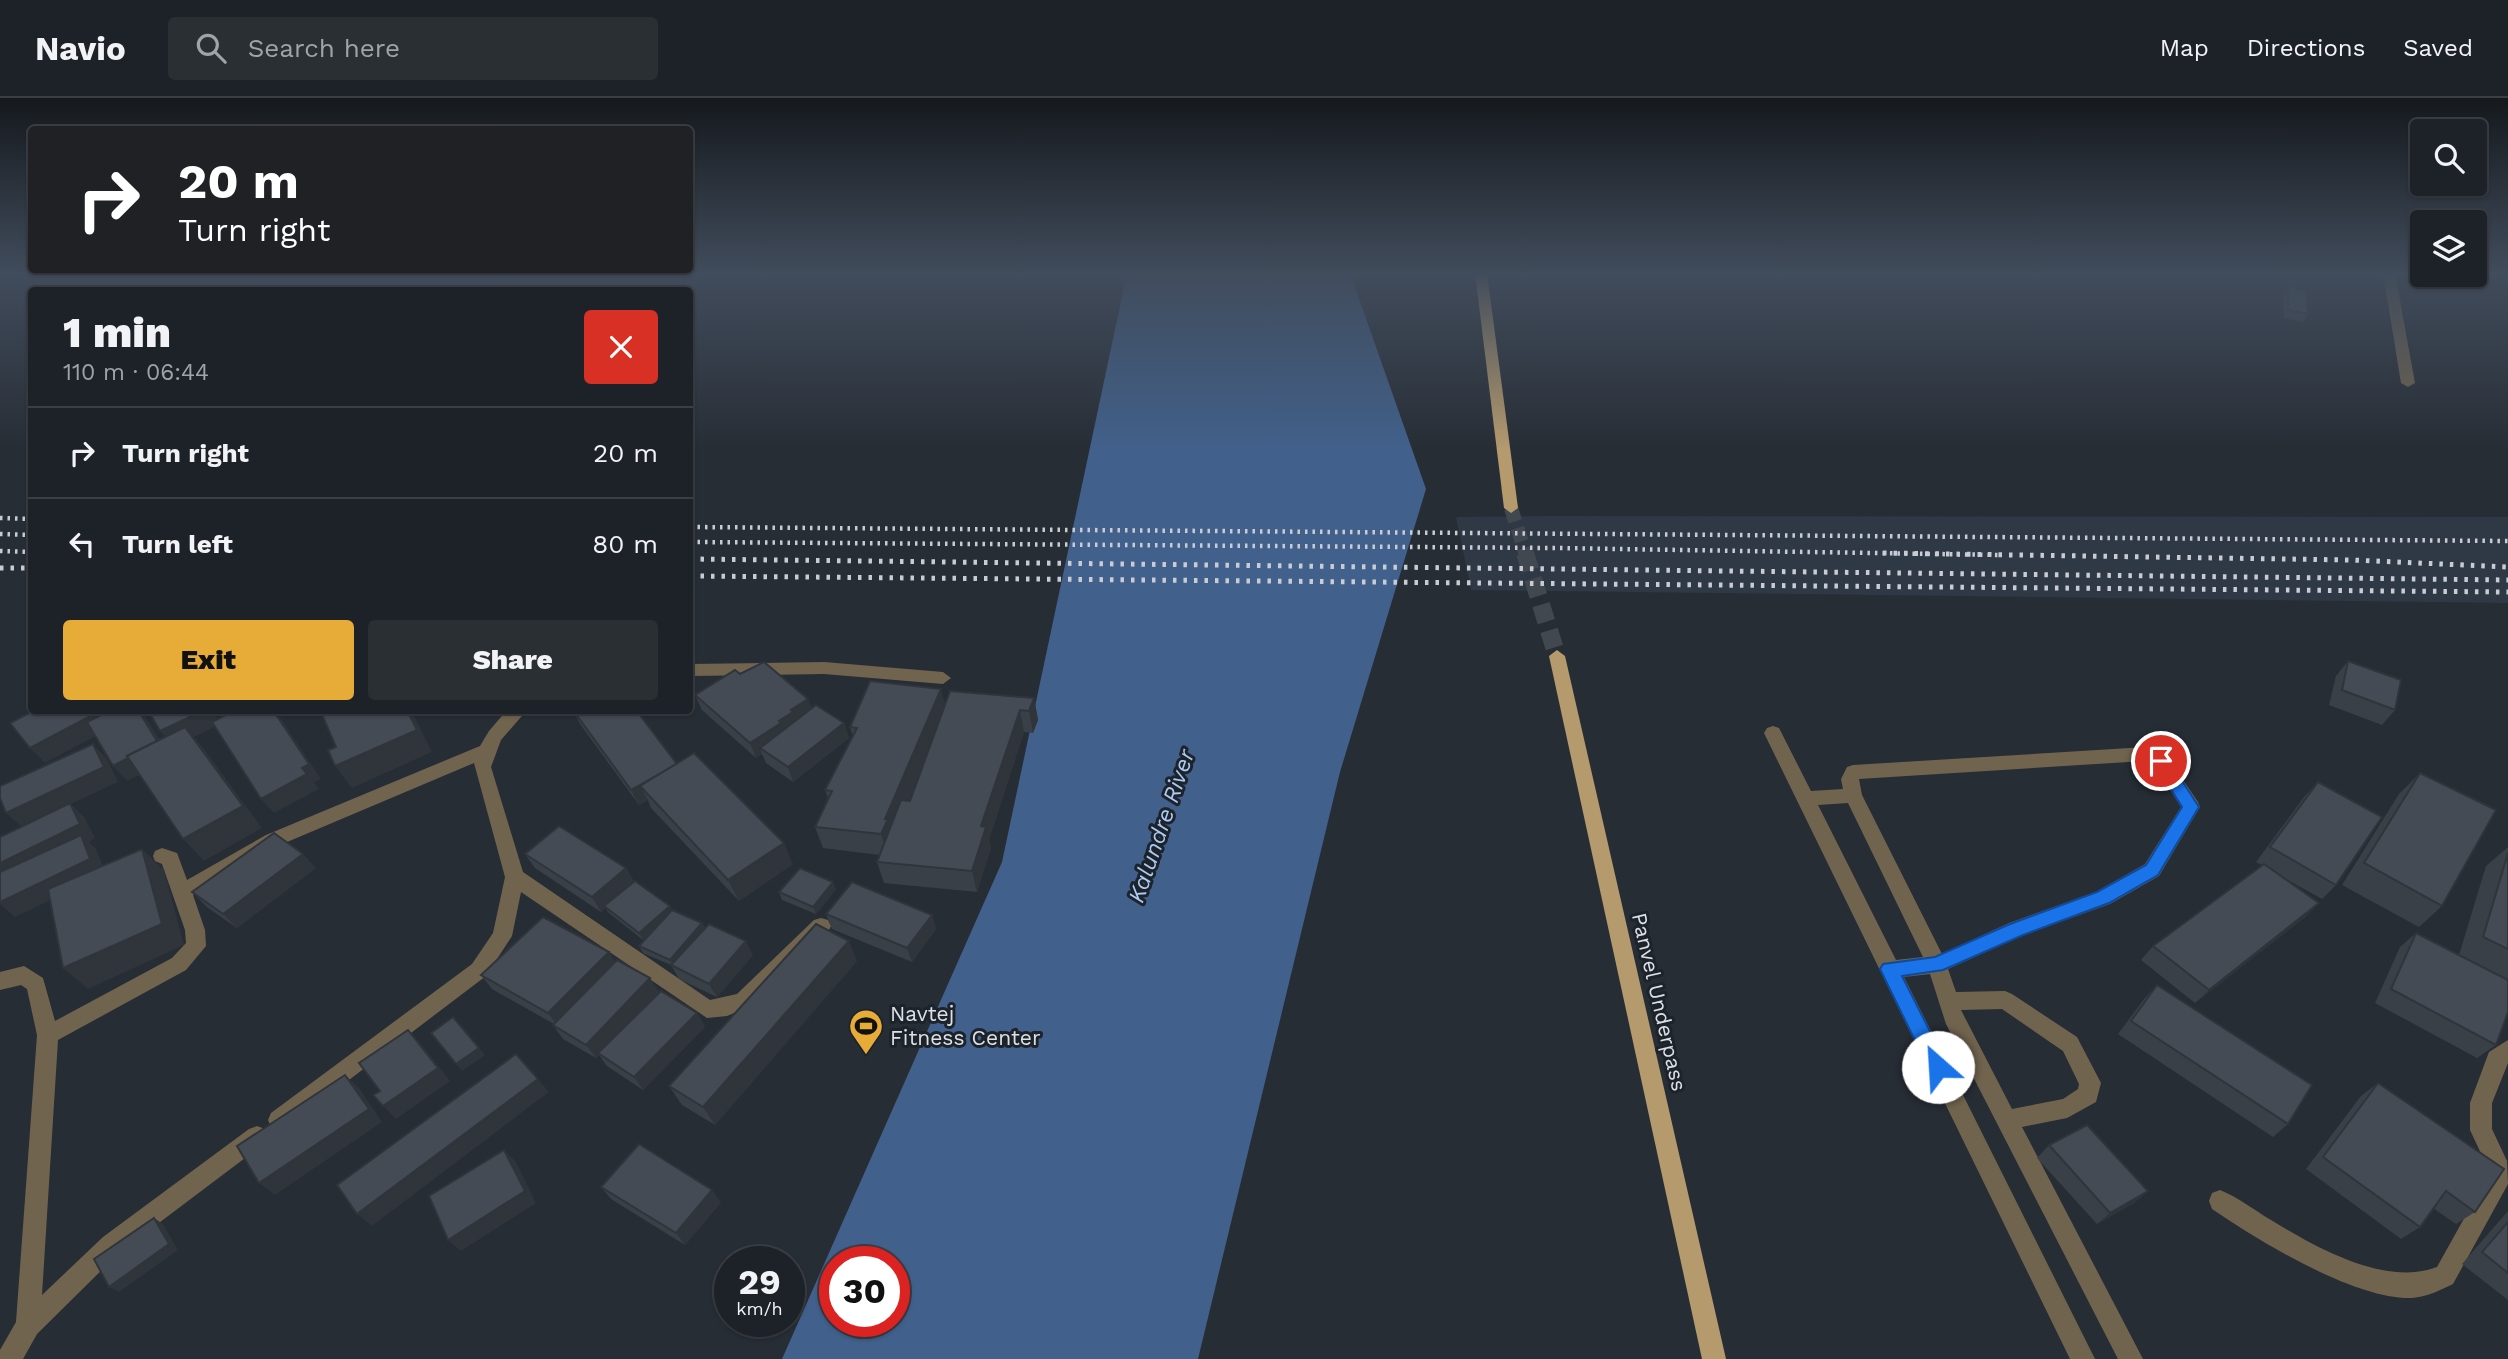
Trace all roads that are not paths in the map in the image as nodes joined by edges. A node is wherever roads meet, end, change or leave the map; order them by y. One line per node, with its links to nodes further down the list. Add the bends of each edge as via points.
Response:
1 (1489, 332): 4 (main road)
2 (2399, 332): 3 (street)
3 (2408, 383)
4 (1511, 508)
5 (1557, 656): 27 (main road, Panvel Underpass)
6 (693, 670): 7 (street, via 824,668)
7 (943, 678)
8 (515, 714): 10 (street)
9 (1773, 733): 12 (street)
10 (484, 751): 14 (street, via 482,767); 15 (street, via 273,840)
11 (1853, 795): 12 (street); 17 (street); 17 (street, via 1853,772 2146,754 2161,761 2191,807 2152,870 2103,898)
12 (1806, 799): 18 (street)
13 (162, 856): 15 (street, via 170,858)
14 (515, 877): 16 (street, via 707,1009 744,1000); 25 (street, via 502,936 479,970 111,1245)
15 (182, 892): 21 (street, via 197,946 180,964)
16 (821, 926)
17 (1937, 965): 18 (street); 20 (street)
18 (1890, 969): 28 (street)
19 (0, 981): 21 (street, via 24,975 36,984)
20 (1948, 1001): 23 (street); 23 (street, via 2005,1000 2070,1044 2090,1083 2088,1095 2067,1108)
21 (48, 1035): 25 (street)
22 (2508, 1050): 24 (street, via 2497,1059 2481,1103 2481,1130 2496,1161 2498,1181 2445,1276 2412,1286 2351,1272 2263,1230)
23 (2007, 1120): 29 (street)
24 (2220, 1201)
25 (28, 1325): 26 (street)
26 (9, 1359)
27 (1714, 1359)
28 (2083, 1359)
29 (2132, 1359)

